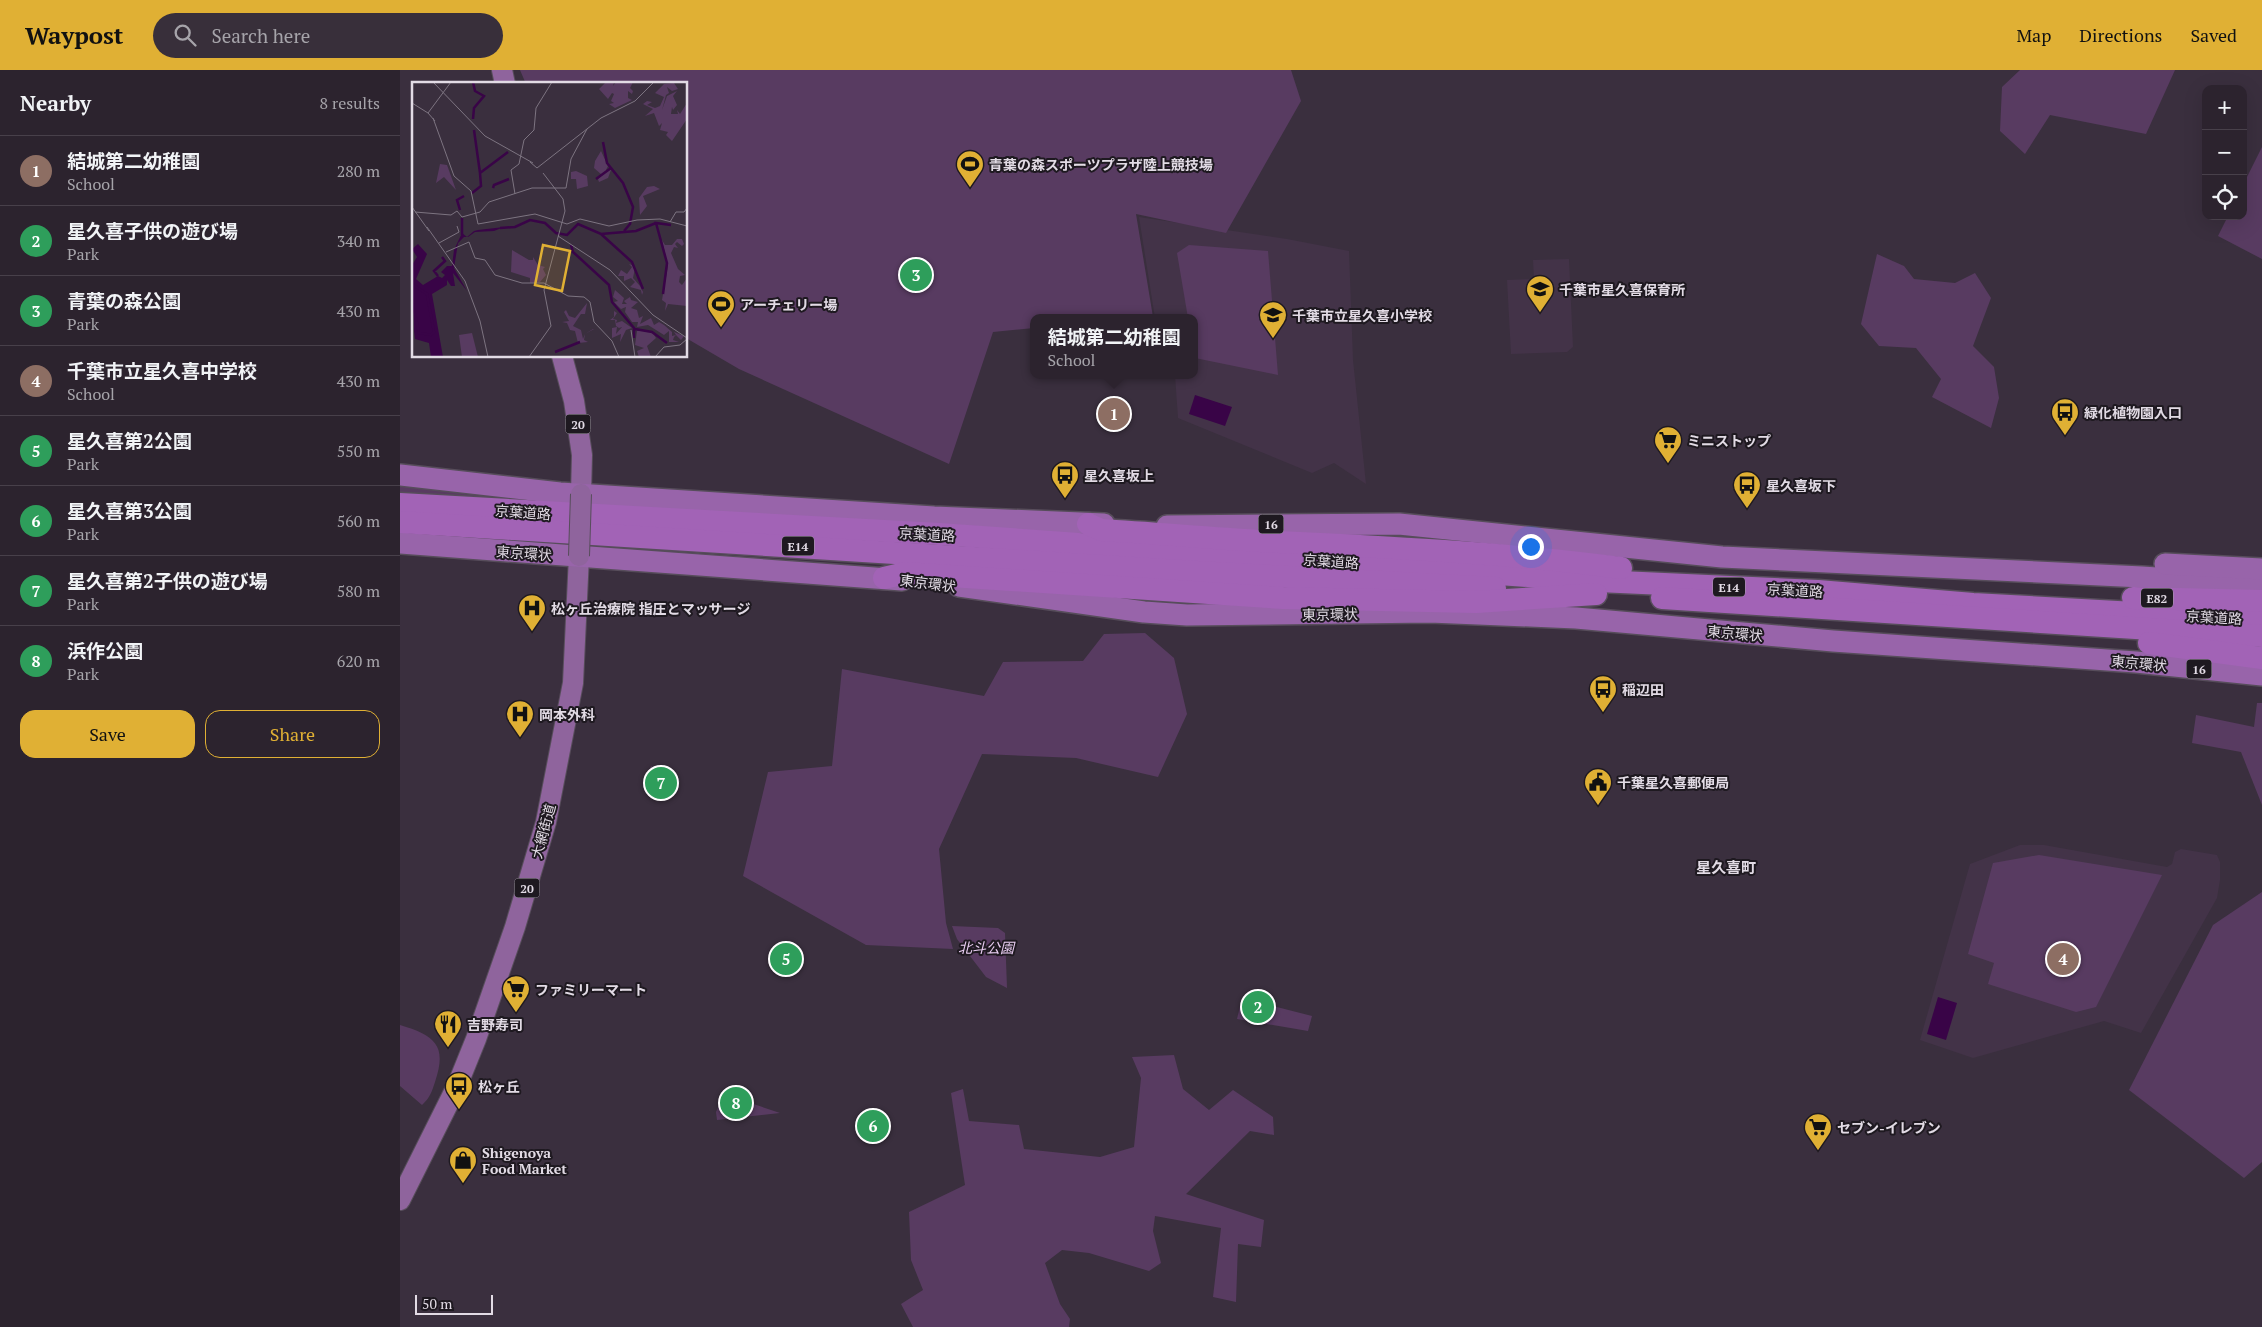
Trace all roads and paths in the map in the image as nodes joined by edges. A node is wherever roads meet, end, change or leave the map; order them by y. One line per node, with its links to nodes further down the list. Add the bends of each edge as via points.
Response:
1 (563, 358): 3 (main road, 20, via 581,446)
2 (400, 475): 3 (highway, 16)
3 (580, 494): 6 (highway, 16); 8 (main road, 20, bridge)
4 (400, 504): 9 (highway, 京葉道路 / E14, via 939,534)
5 (400, 522): 9 (highway, 京葉道路 / E14)
6 (1088, 524): 10 (highway, 16, via 1399,524 1722,557); 14 (highway, via 1101,530 1514,555)
7 (400, 543): 8 (highway, 東京環状 / 16)
8 (578, 556): 12 (highway, 東京環状 / 16, via 807,578); 25 (main road, 大網街道 / 20, via 573,683 546,822 515,927 457,1086)
9 (1197, 562): 14 (highway, 京葉道路 / E14); 15 (highway, 京葉道路 / E14)
10 (1948, 569): 11 (highway, via 1982,563 2055,562); 13 (highway, 16, via 2142,576)
11 (2262, 569)
12 (884, 578): 15 (highway, via 905,572 1283,598 1476,602); 21 (highway, 東京環状 / 16, via 1178,614 1496,614)
13 (2262, 585)
14 (1818, 590): 17 (highway, 京葉道路 / E14)
15 (1596, 594): 19 (highway, 京葉道路 / E14)
16 (2262, 601): 17 (highway, E82, via 2007,595)
17 (1973, 604): 18 (highway, 京葉道路 / E14)
18 (2262, 620)
19 (2074, 626): 20 (highway, 京葉道路 / E14); 22 (highway, via 2096,636)
20 (2262, 636)
21 (2024, 655): 23 (highway, 東京環状 / 16); 24 (highway, via 2038,662 2106,672)
22 (2262, 658)
23 (2262, 675)
24 (2262, 688)
25 (400, 1200)

